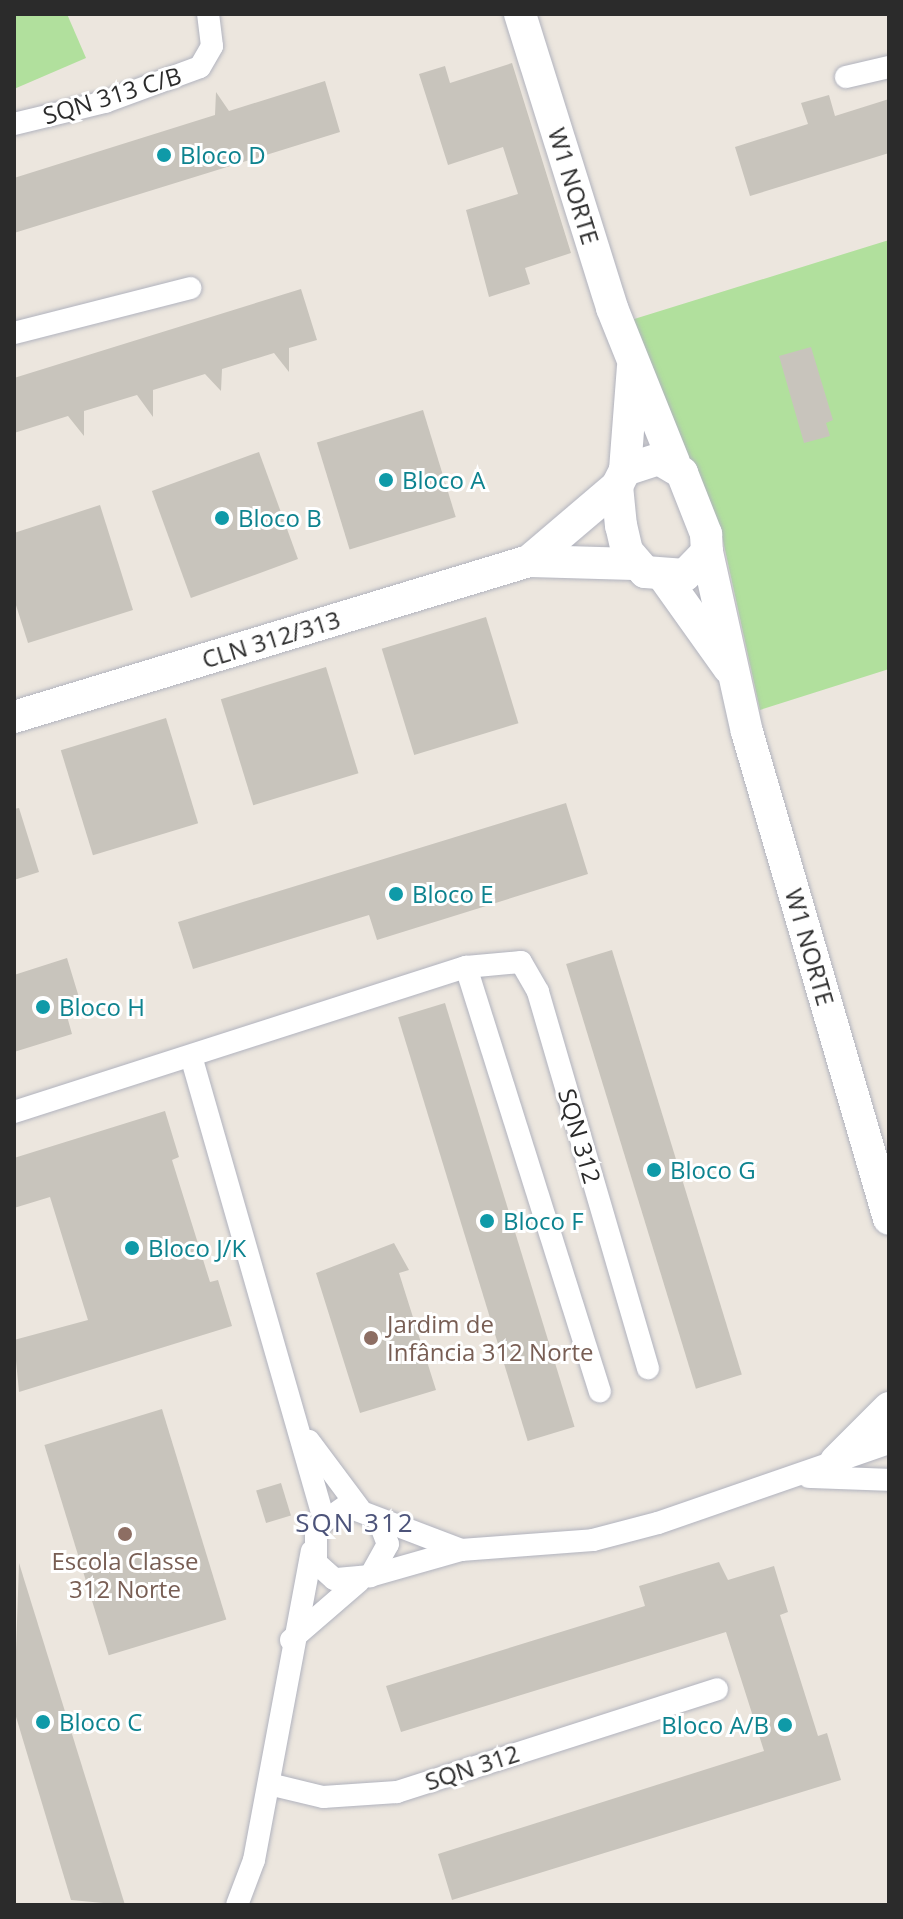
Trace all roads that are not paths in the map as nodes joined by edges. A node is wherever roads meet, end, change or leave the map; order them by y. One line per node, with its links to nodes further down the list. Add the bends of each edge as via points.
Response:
1 (208, 14): 5 (street, SQN 313 C/B, via 212,46 200,67 105,102)
2 (520, 14): 8 (street, W1 NORTE)
3 (889, 67): 4 (street)
4 (846, 77)
5 (14, 124)
6 (190, 288): 7 (street)
7 (14, 333)
8 (634, 356): 9 (street, W1 NORTE); 10 (street, W1 NORTE)
9 (674, 462): 10 (street); 11 (street, W1 NORTE, via 693,492)
10 (621, 478): 12 (street, CLN 312/313); 13 (street, W1 NORTE)
11 (707, 552): 14 (street, via 698,568); 15 (street, W1 NORTE)
12 (529, 561): 13 (street, CLN 312/313); 16 (street, CLN 312/313)
13 (635, 564): 14 (street)
14 (664, 577): 15 (street, W1 NORTE)
15 (733, 674): 20 (street, W1 NORTE)
16 (14, 717)
17 (466, 967): 18 (street, SQN 312); 21 (street, SQN 312, via 509,960 533,977); 22 (street)
18 (191, 1056): 19 (street, SQN 312); 24 (street)
19 (14, 1112)
20 (889, 1219)
21 (648, 1368)
22 (600, 1391)
23 (889, 1408): 26 (street)
24 (302, 1430): 29 (street); 30 (street)
25 (889, 1443): 26 (street)
26 (836, 1461): 27 (street)
27 (808, 1477): 28 (street); 32 (street, via 593,1540)
28 (889, 1480)
29 (359, 1508): 30 (street); 31 (street)
30 (323, 1517): 33 (street)
31 (379, 1521): 32 (street); 34 (street, via 388,1544)
32 (461, 1550): 34 (street)
33 (312, 1551): 34 (street, via 334,1579); 35 (street)
34 (364, 1579): 35 (street)
35 (291, 1640): 37 (street)
36 (717, 1689): 37 (street, SQN 312, via 397,1792 323,1797)
37 (269, 1784): 38 (street)
38 (237, 1905)

